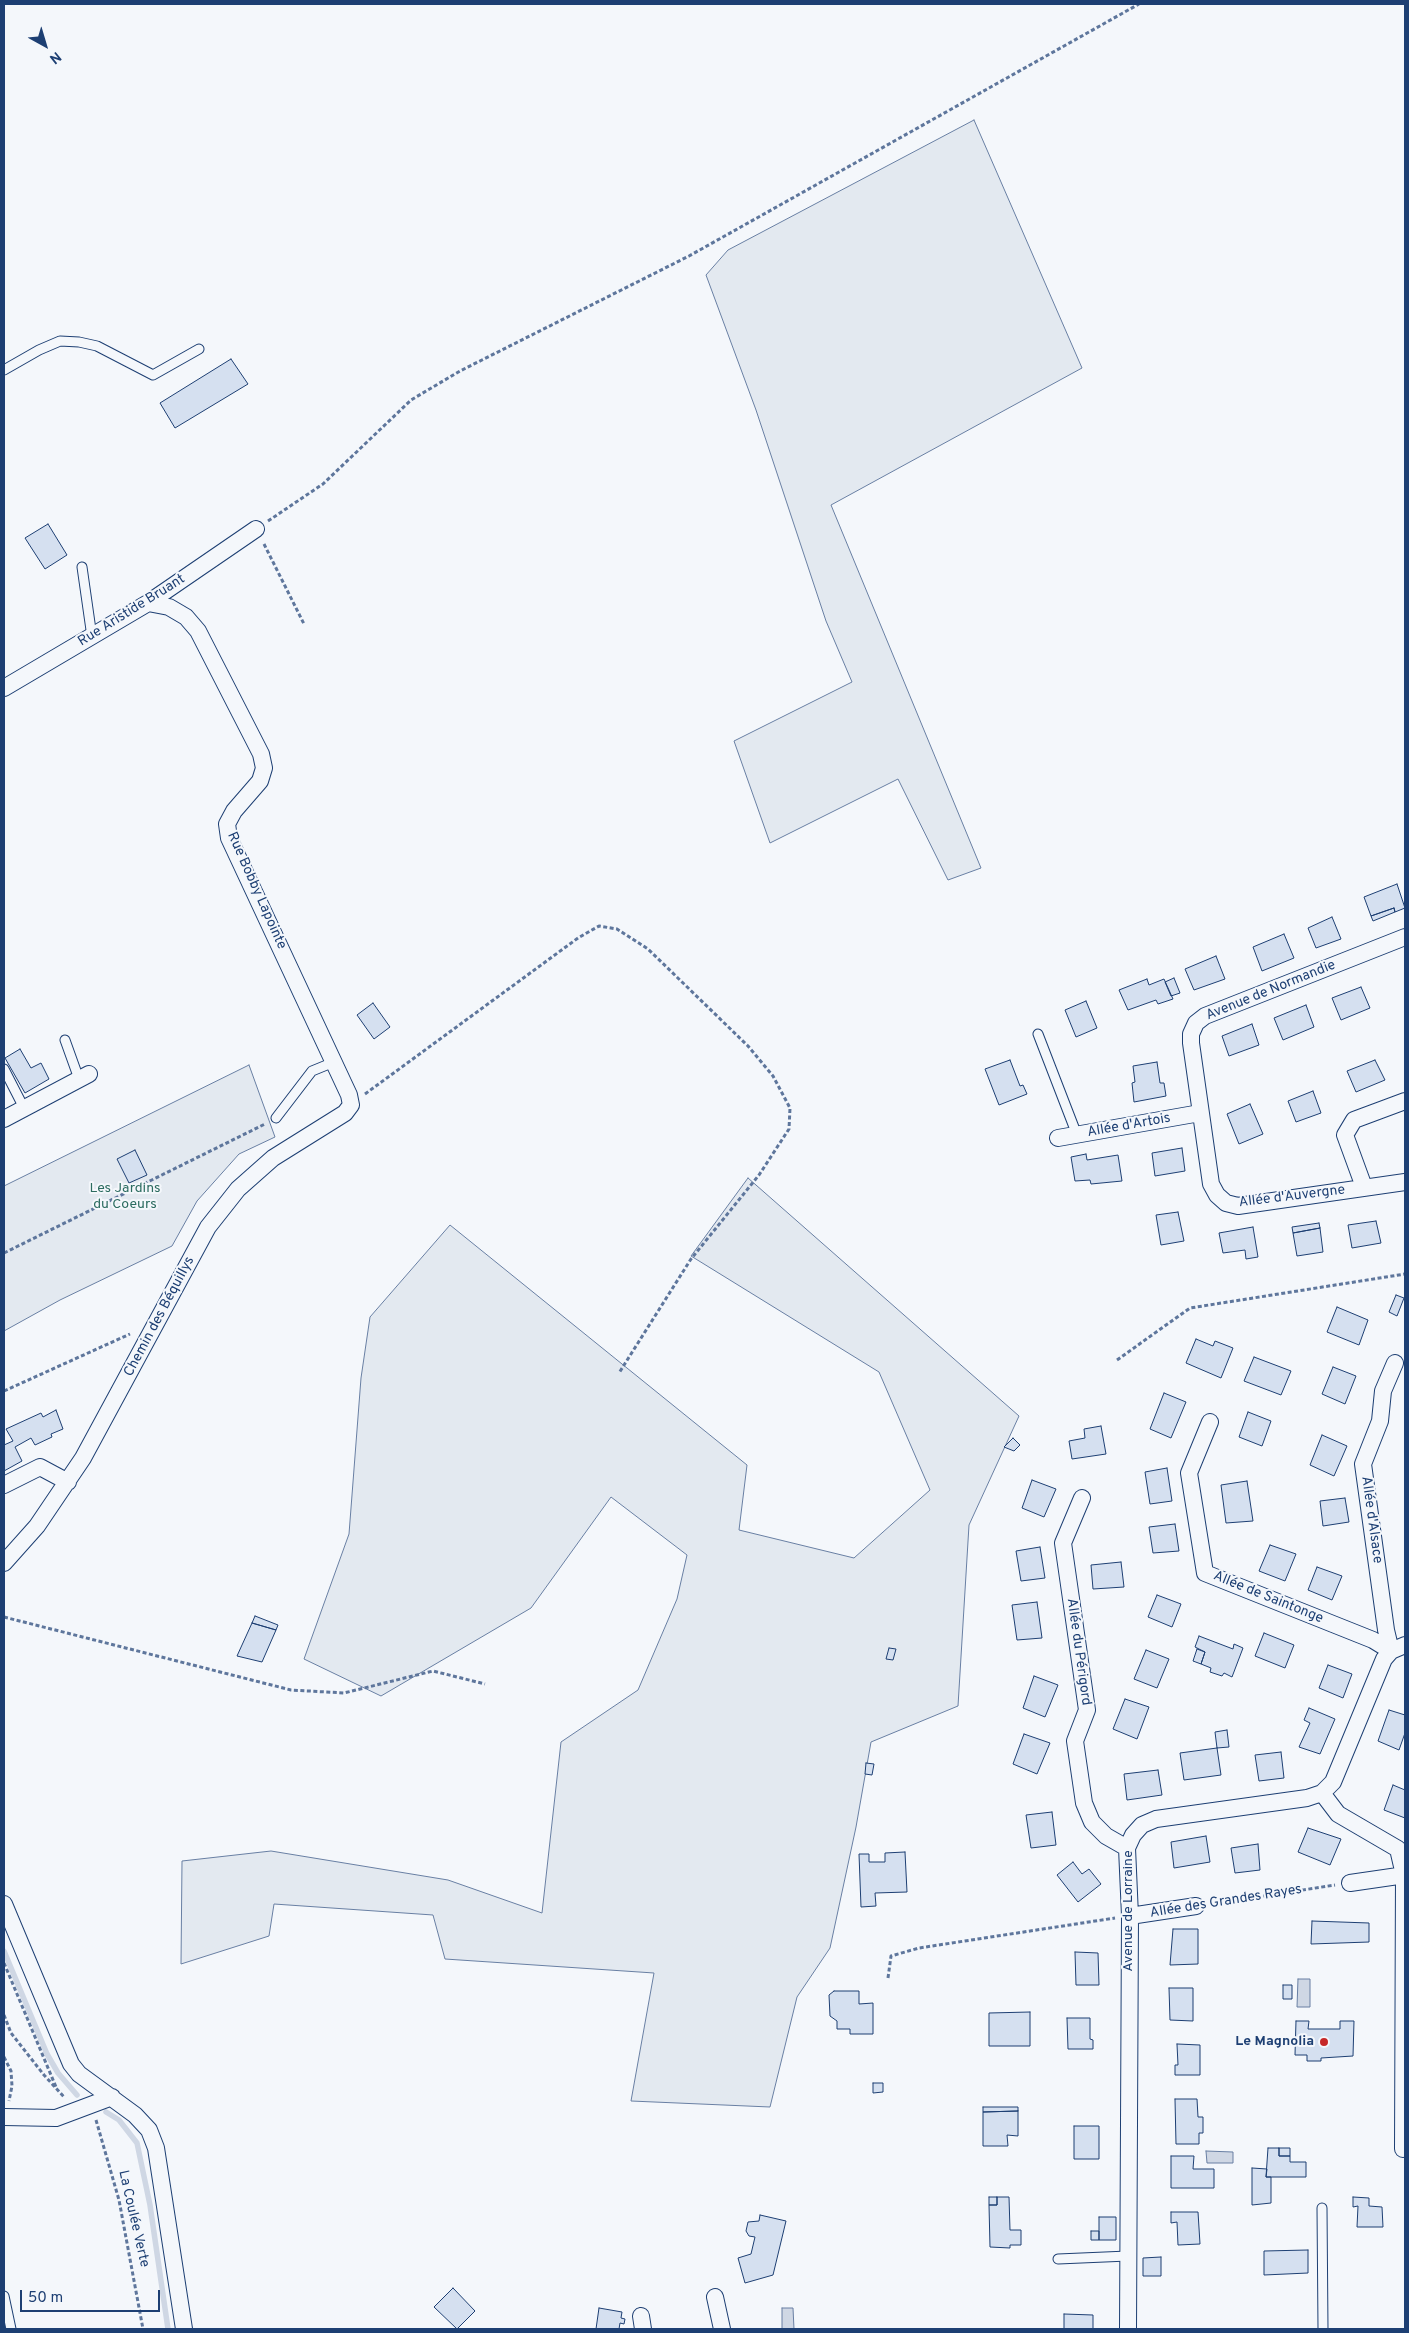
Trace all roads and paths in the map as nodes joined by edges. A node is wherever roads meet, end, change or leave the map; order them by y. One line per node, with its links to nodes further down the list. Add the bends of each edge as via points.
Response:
1 (1139, 4): 4 (path, via 689,256 411,400 323,484)
2 (199, 349): 3 (lane, via 153,375 97,346 60,341)
3 (4, 370)
4 (256, 529): 6 (street, Rue Aristide Bruant); 7 (path)
5 (82, 567): 8 (lane)
6 (148, 603): 8 (street, Rue Aristide Bruant); 13 (street, Rue Bobby Lapointe, via 169,607 186,617 198,631 261,754 264,768 260,781 234,810 227,824 230,838)
7 (304, 624)
8 (92, 637): 9 (street, Rue Aristide Bruant)
9 (4, 688)
10 (1405, 937): 19 (street, Avenue de Normandie, via 1205,1016 1196,1023 1190,1044)
11 (1038, 1034): 22 (lane)
12 (65, 1040): 15 (lane)
13 (334, 1062): 17 (street, Rue Bobby Lapointe); 20 (lane, via 312,1071)
14 (4, 1068): 18 (lane)
15 (84, 1076): 18 (street)
16 (1405, 1101): 25 (street, Allée d'Auvergne, via 1354,1120 1345,1135)
17 (351, 1105): 31 (path, via 599,926 617,929 648,948 703,1000 773,1076 790,1108 789,1129 760,1175 691,1259); 34 (street, Chemin des Béquillys, via 273,1158 238,1189 208,1227 103,1424)
18 (24, 1108): 21 (street)
19 (1200, 1113): 22 (street, Allée d'Artois); 25 (street, Allée d'Auvergne, via 1211,1184 1226,1203 1238,1206)
20 (276, 1118): 26 (path)
21 (4, 1119)
22 (1077, 1135): 23 (street, Allée d'Artois)
23 (1058, 1138)
24 (1405, 1182): 25 (street, Allée d'Auvergne)
25 (1364, 1187)
26 (4, 1253)
27 (1405, 1274): 29 (path, via 1190,1308)
28 (131, 1334): 32 (path)
29 (1117, 1360)
30 (1395, 1363): 39 (street, Allée d'Alsace, via 1383,1391 1380,1421 1363,1464 1386,1630)
31 (619, 1372)
32 (4, 1391)
33 (1210, 1422): 39 (street, Allée de Saintonge, via 1189,1473 1206,1573)
34 (68, 1482): 35 (street, via 40,1468); 37 (street, Chemin des Béquillys)
35 (4, 1485)
36 (1082, 1498): 42 (street, Allée du Périgord, via 1063,1543 1087,1710 1075,1741 1084,1803 1092,1822 1106,1836)
37 (4, 1563)
38 (4, 1617): 40 (path, via 291,1690 344,1693 433,1671)
39 (1398, 1648): 41 (street, via 1379,1669 1333,1782)
40 (485, 1684)
41 (1322, 1793): 42 (street, Avenue de Lorraine, via 1307,1798 1156,1819 1142,1825); 43 (street, via 1338,1814 1398,1849)
42 (1127, 1848): 47 (street, Avenue de Lorraine)
43 (1405, 1875): 44 (street); 55 (street)
44 (1350, 1883): 46 (path, Allée des Grandes Rayes)
45 (4, 1904): 52 (street, via 71,2064 79,2074)
46 (1196, 1906): 47 (street, Allée des Grandes Rayes)
47 (1130, 1916): 49 (path, Allée des Grandes Rayes, via 919,1948 891,1956); 57 (street, Avenue de Lorraine)
48 (4, 1963): 50 (path, via 58,2090 11,2033)
49 (888, 1978)
50 (4, 2015)
51 (4, 2057): 54 (path, via 11,2071 12,2086)
52 (112, 2097): 54 (street, via 56,2118); 63 (street, via 136,2115 149,2130 156,2148)
53 (94, 2115): 62 (path, La Coulée Verte, via 119,2200)
54 (5, 2117)
55 (1403, 2149)
56 (1322, 2208): 66 (lane)
57 (1128, 2256): 58 (lane); 65 (street, Avenue de Lorraine)
58 (1058, 2259)
59 (4, 2296): 61 (lane)
60 (715, 2297): 64 (street)
61 (11, 2329)
62 (143, 2329)
63 (184, 2329)
64 (722, 2329)
65 (1128, 2329)
66 (1322, 2329)

